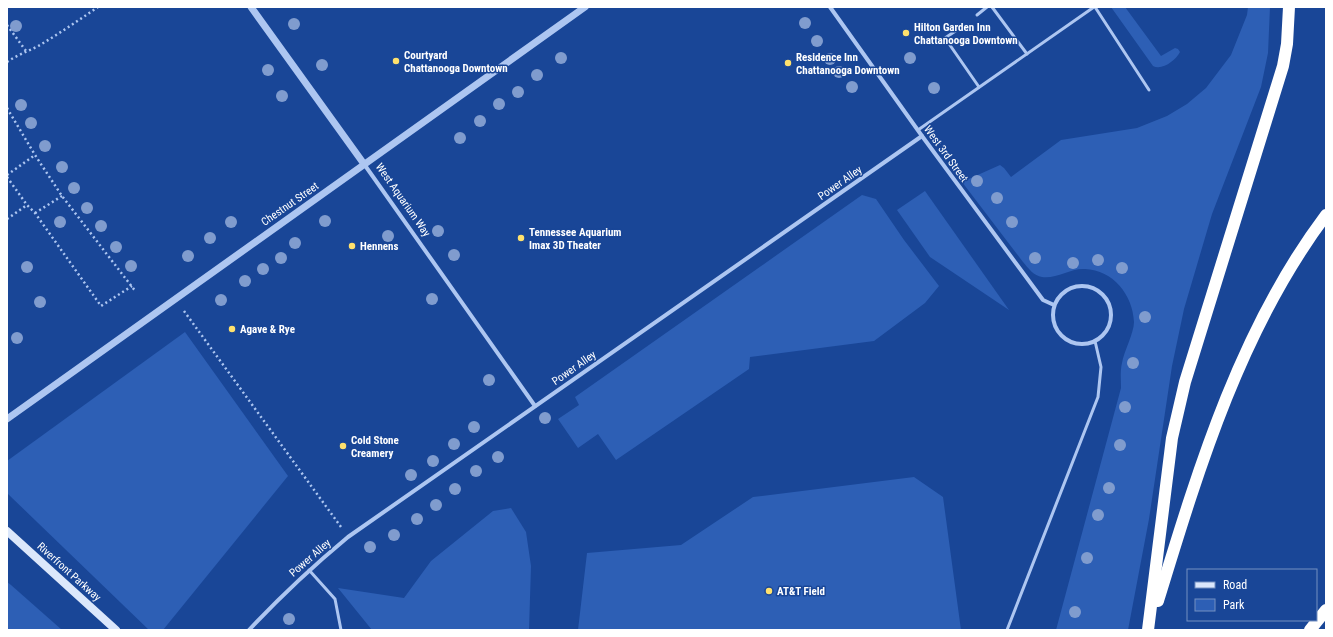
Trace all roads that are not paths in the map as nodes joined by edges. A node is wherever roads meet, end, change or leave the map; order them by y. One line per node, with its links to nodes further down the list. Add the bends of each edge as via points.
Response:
1 (252, 7): 15 (street, West Aquarium Way)
2 (585, 7): 15 (street, Chestnut Street)
3 (830, 7): 13 (street, West 3rd Street)
4 (987, 7): 8 (lane)
5 (992, 7): 10 (lane)
6 (1094, 7): 10 (lane); 12 (lane)
7 (1289, 7): 28 (highway, via 1283,66 1185,382 1173,431)
8 (977, 15)
9 (957, 30): 11 (lane, via 945,38)
10 (1027, 54): 11 (lane)
11 (980, 87): 13 (lane)
12 (1149, 90)
13 (918, 130): 14 (street, West 3rd Street)
14 (922, 136): 17 (street, West 3rd Street, via 1043,300); 19 (street, Power Alley)
15 (364, 164): 19 (street, West Aquarium Way); 20 (street, Chestnut Street)
16 (1326, 215): 28 (highway, via 1275,294 1246,353 1192,491)
17 (1054, 305): 18 (street, via 1054,324 1066,340 1076,344); 18 (street, via 1058,296 1074,286 1093,287 1101,292 1111,309 1111,318 1103,335)
18 (1095, 341): 27 (lane, via 1101,367 1098,397)
19 (536, 406): 22 (street, Power Alley, via 348,538)
20 (7, 418)
21 (7, 531): 24 (main road, Riverfront Parkway)
22 (309, 570): 25 (street, Power Alley); 26 (lane, via 335,599)
23 (1326, 610): 29 (highway)
24 (116, 630)
25 (249, 630)
26 (341, 630)
27 (1007, 630)
28 (1148, 630)
29 (1310, 630)

